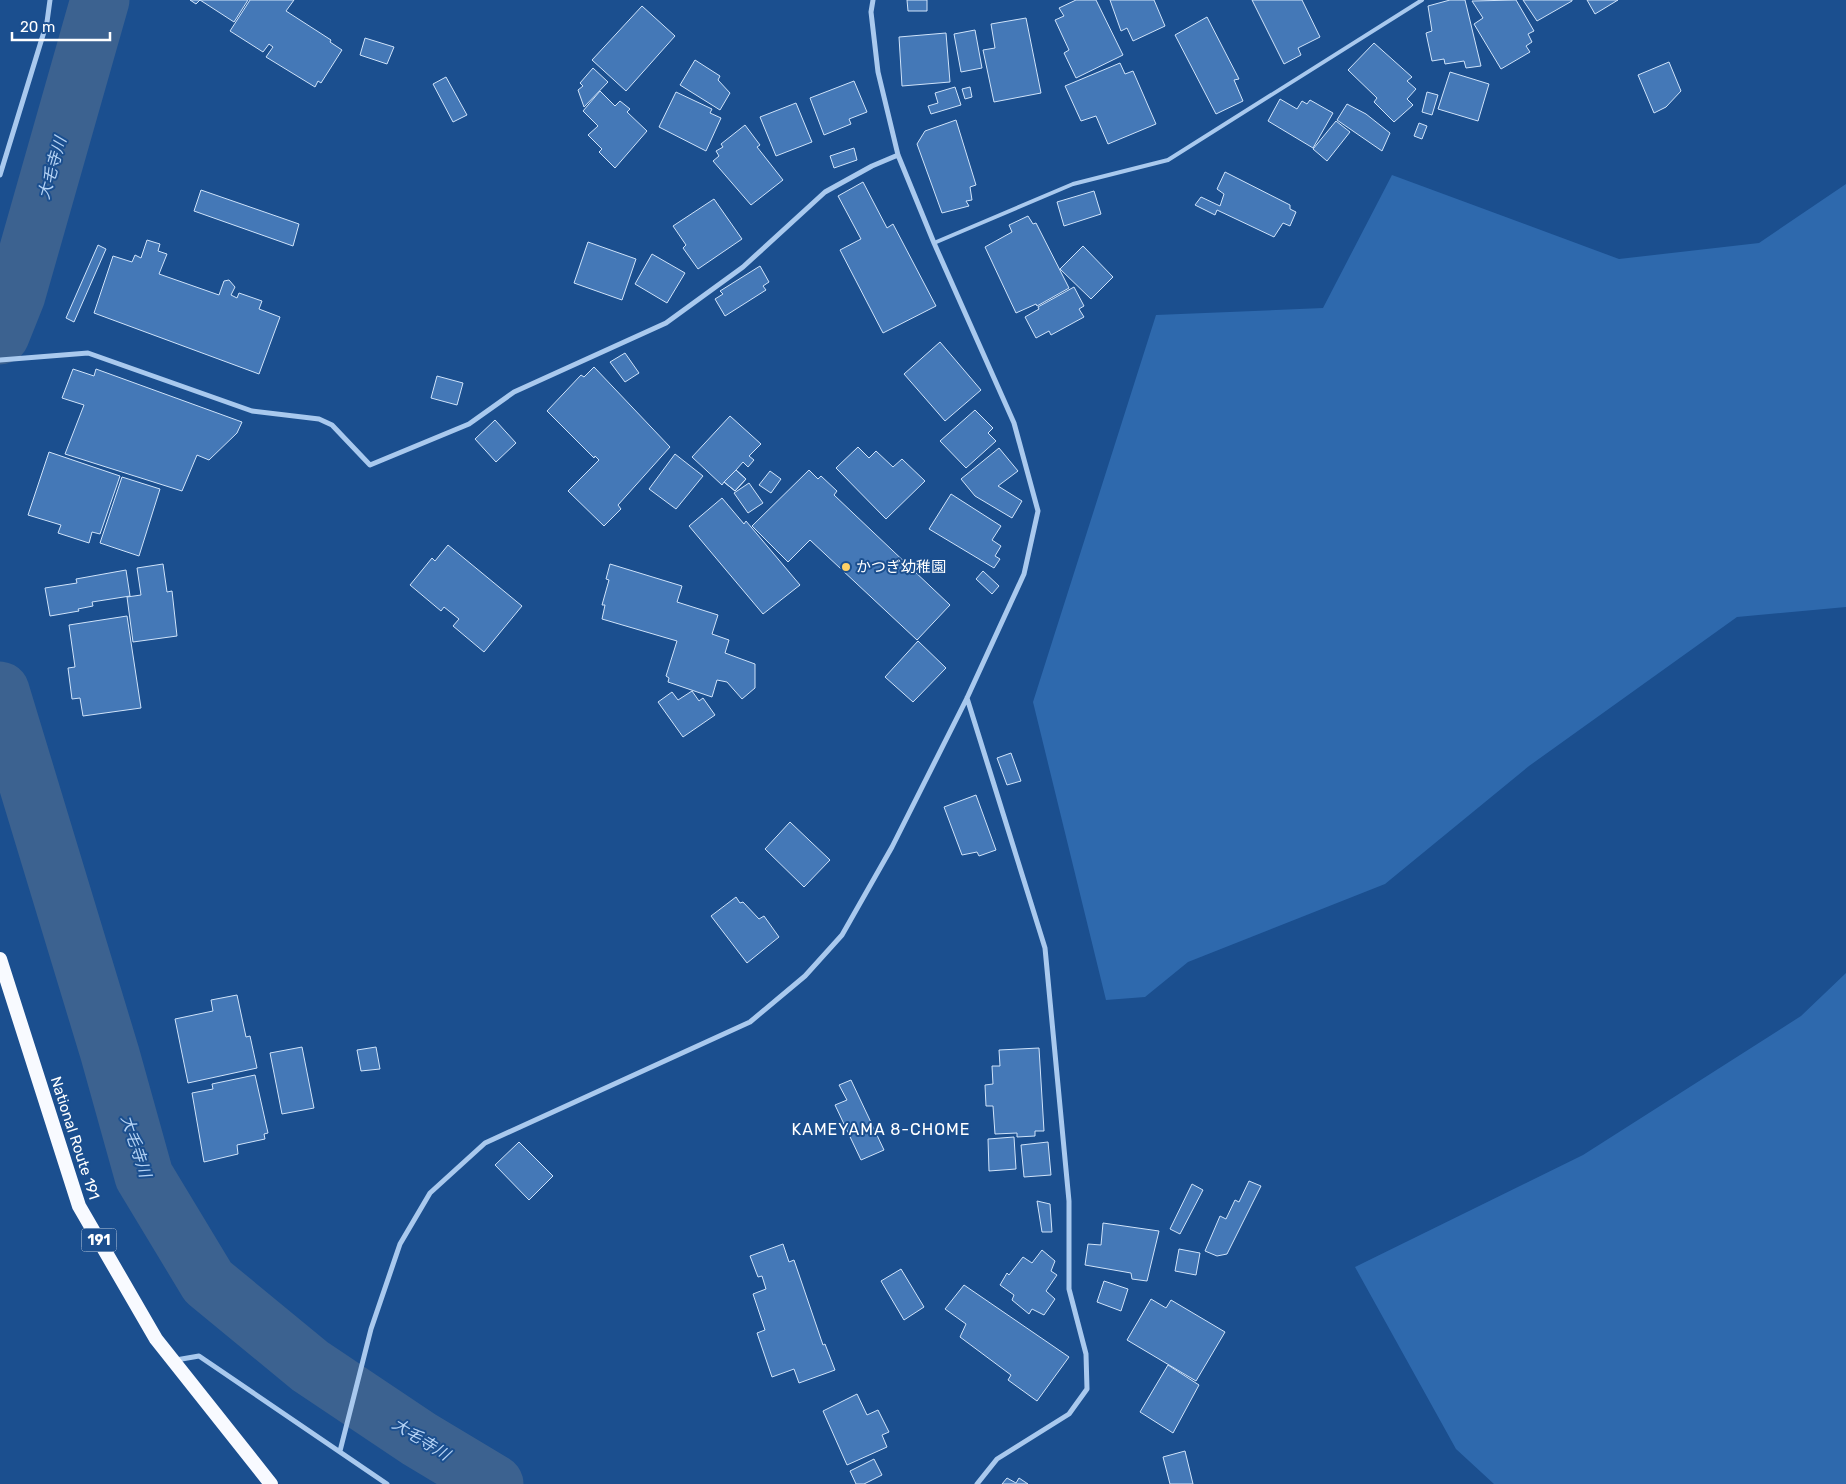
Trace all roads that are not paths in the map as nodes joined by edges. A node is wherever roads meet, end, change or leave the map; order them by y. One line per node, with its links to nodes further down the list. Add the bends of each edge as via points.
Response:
1 (50, 0): 5 (street, via 47,22)
2 (873, 0): 4 (street, via 871,12 878,72)
3 (1422, 0): 6 (lane, via 1168,160 1073,184)
4 (898, 155): 6 (street); 7 (street, via 826,192 743,267 666,324 514,392 469,424 370,465 332,425 318,418 252,411 88,353)
5 (0, 175)
6 (934, 243): 8 (street, via 1014,423 1038,511 1024,574)
7 (0, 360)
8 (967, 698): 11 (street, via 892,847 842,935 811,969 750,1022 485,1143 430,1193 405,1235 377,1312); 14 (street, via 1045,948 1069,1201 1070,1289 1086,1354 1087,1389 1069,1414 997,1459)
9 (0, 959): 10 (highway, National Route 191 / 191, via 79,1206 156,1338)
10 (173, 1360): 11 (street, via 199,1356); 12 (highway, National Route 191 / 191)
11 (340, 1451): 13 (street)
12 (271, 1484)
13 (387, 1484)
14 (977, 1484)

